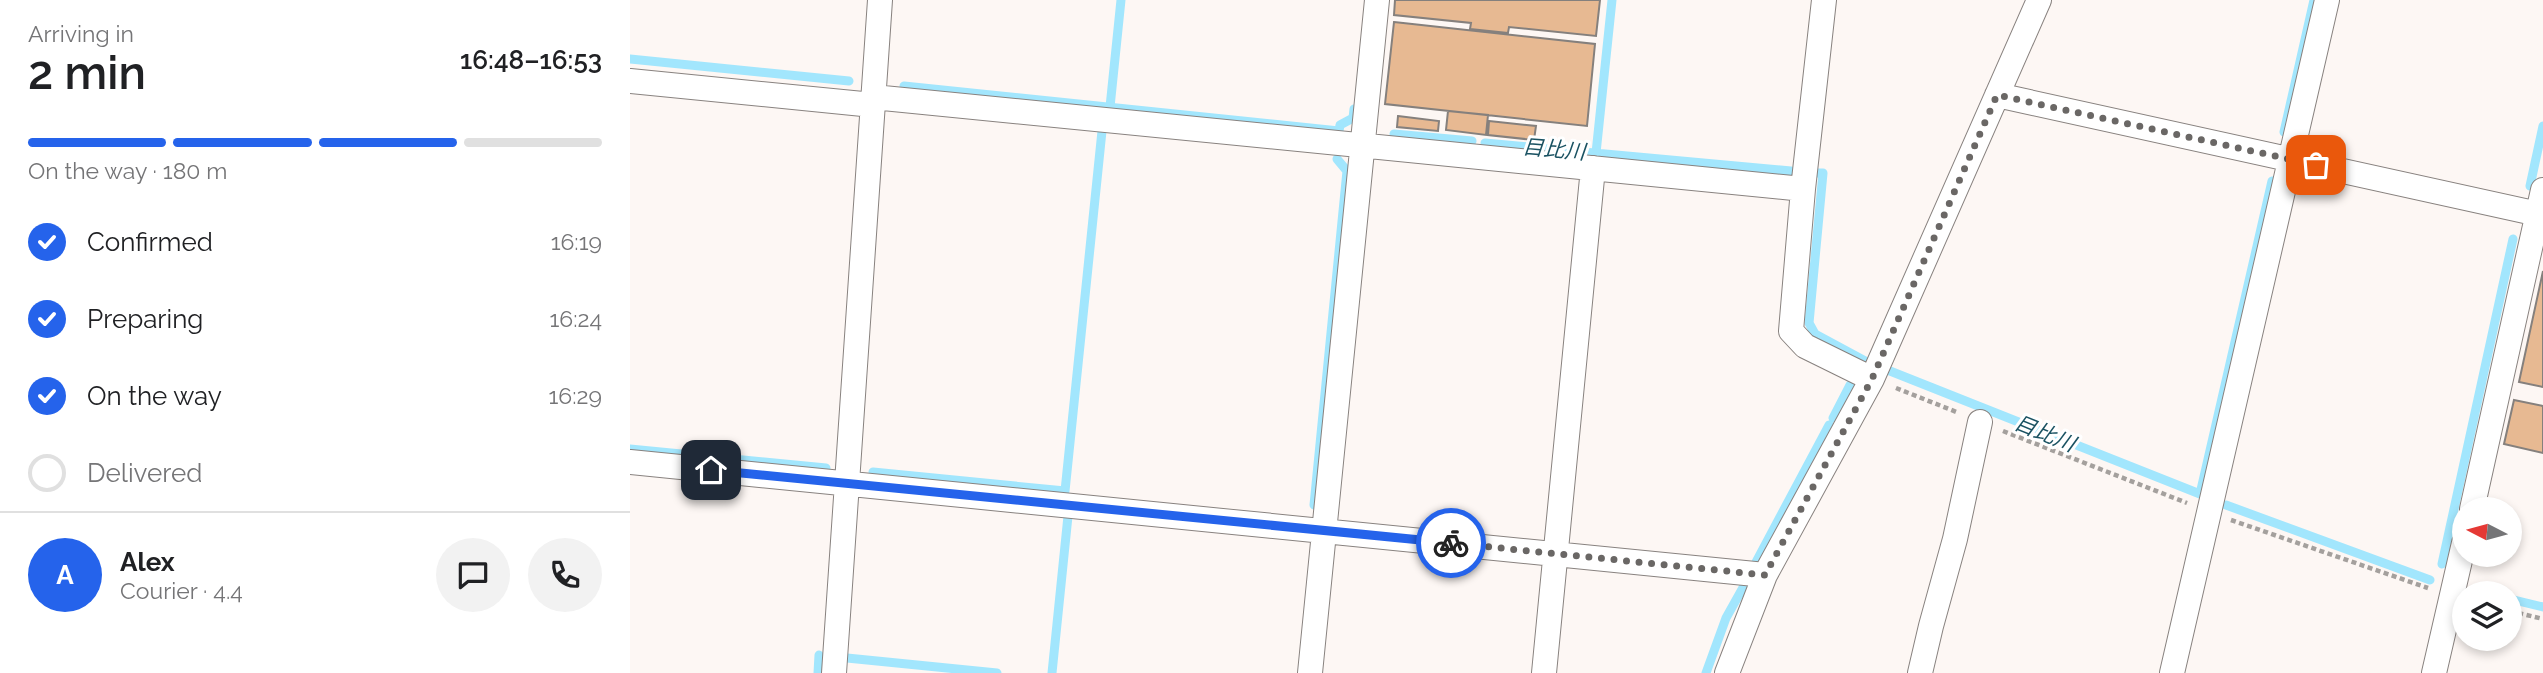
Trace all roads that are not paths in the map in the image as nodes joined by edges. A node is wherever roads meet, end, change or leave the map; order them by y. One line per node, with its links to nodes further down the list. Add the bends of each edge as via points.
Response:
1 (880, 0): 8 (street)
2 (1377, 0): 9 (street)
3 (1824, 0): 12 (street)
4 (2039, 0): 7 (street)
5 (2327, 0): 10 (street)
6 (630, 81): 8 (street)
7 (1997, 95): 10 (street); 14 (street)
8 (873, 101): 9 (street); 17 (street)
9 (1363, 146): 11 (street); 19 (street)
10 (2291, 159): 13 (street); 28 (street)
11 (1594, 168): 12 (street); 20 (street)
12 (1803, 189): 14 (street, via 1791,331 1805,346)
13 (2541, 207): 18 (street)
14 (1872, 379): 22 (street)
15 (1980, 422): 27 (street)
16 (630, 462): 17 (street)
17 (847, 484): 19 (street); 23 (street)
18 (2475, 497)
19 (1324, 531): 20 (street); 24 (street)
20 (1556, 554): 22 (street); 25 (street)
21 (2459, 567): 29 (street)
22 (1765, 575): 26 (street)
23 (834, 673)
24 (1310, 673)
25 (1544, 673)
26 (1727, 673)
27 (1920, 673)
28 (2172, 673)
29 (2434, 673)

